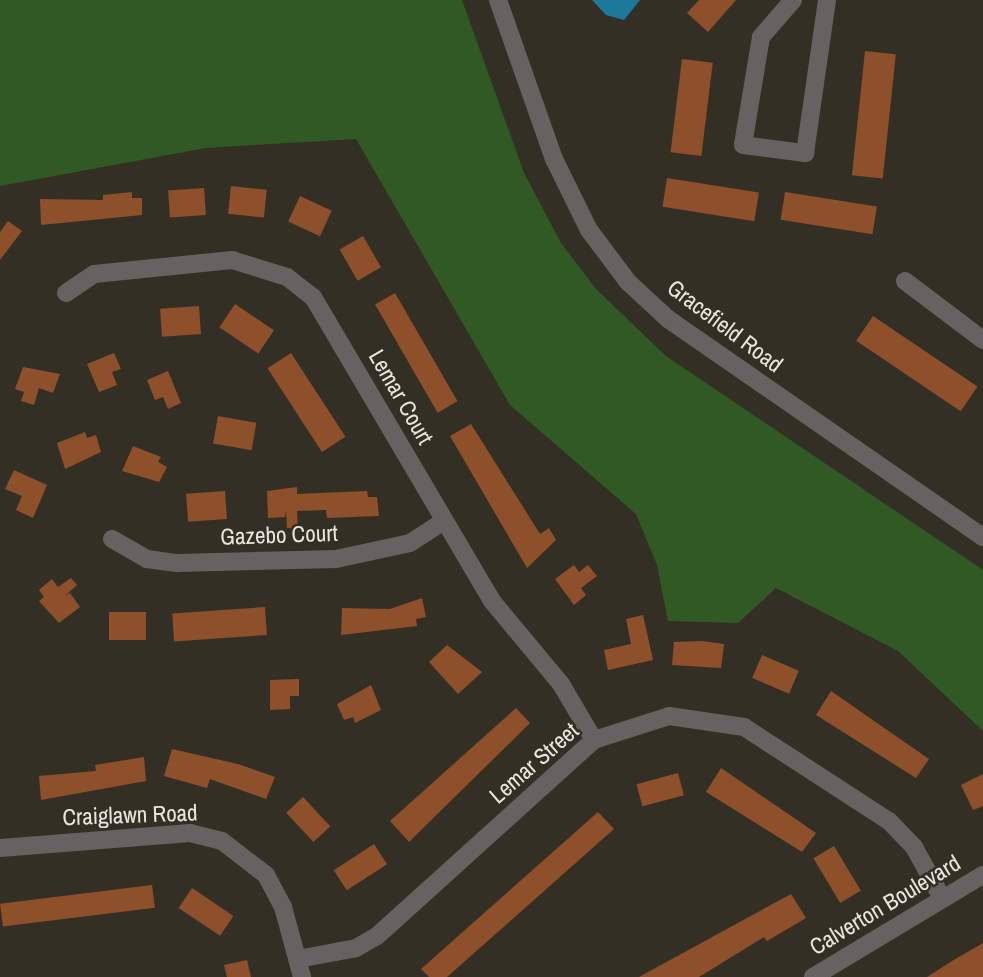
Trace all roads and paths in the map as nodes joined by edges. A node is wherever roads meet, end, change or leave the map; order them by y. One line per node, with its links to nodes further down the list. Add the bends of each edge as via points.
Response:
1 (498, 0): 8 (street, Gracefield Road, via 554,159 589,230 628,282 668,319)
2 (793, 0): 3 (street, via 761,37 743,145 805,153)
3 (827, 0)
4 (905, 282): 6 (street)
5 (66, 293): 7 (street, Lemar Court, via 94,274 145,264 232,260 287,277 321,309)
6 (983, 340)
7 (444, 521): 9 (street, Gazebo Court, via 410,543 336,559 177,563 147,559); 10 (street, Lemar Court, via 492,601 561,684)
8 (983, 537)
9 (112, 539)
10 (594, 740): 13 (street, Lemar Street, via 669,716 744,727 889,821 914,847); 14 (street, Lemar Street, via 377,936 356,947)
11 (0, 848): 14 (street, Craiglawn Road, via 190,833 222,841 266,875)
12 (983, 875): 13 (street, Calverton Boulevard)
13 (942, 898): 16 (street, Calverton Boulevard)
14 (298, 959): 15 (street, Craiglawn Road)
15 (302, 977)
16 (813, 977)

